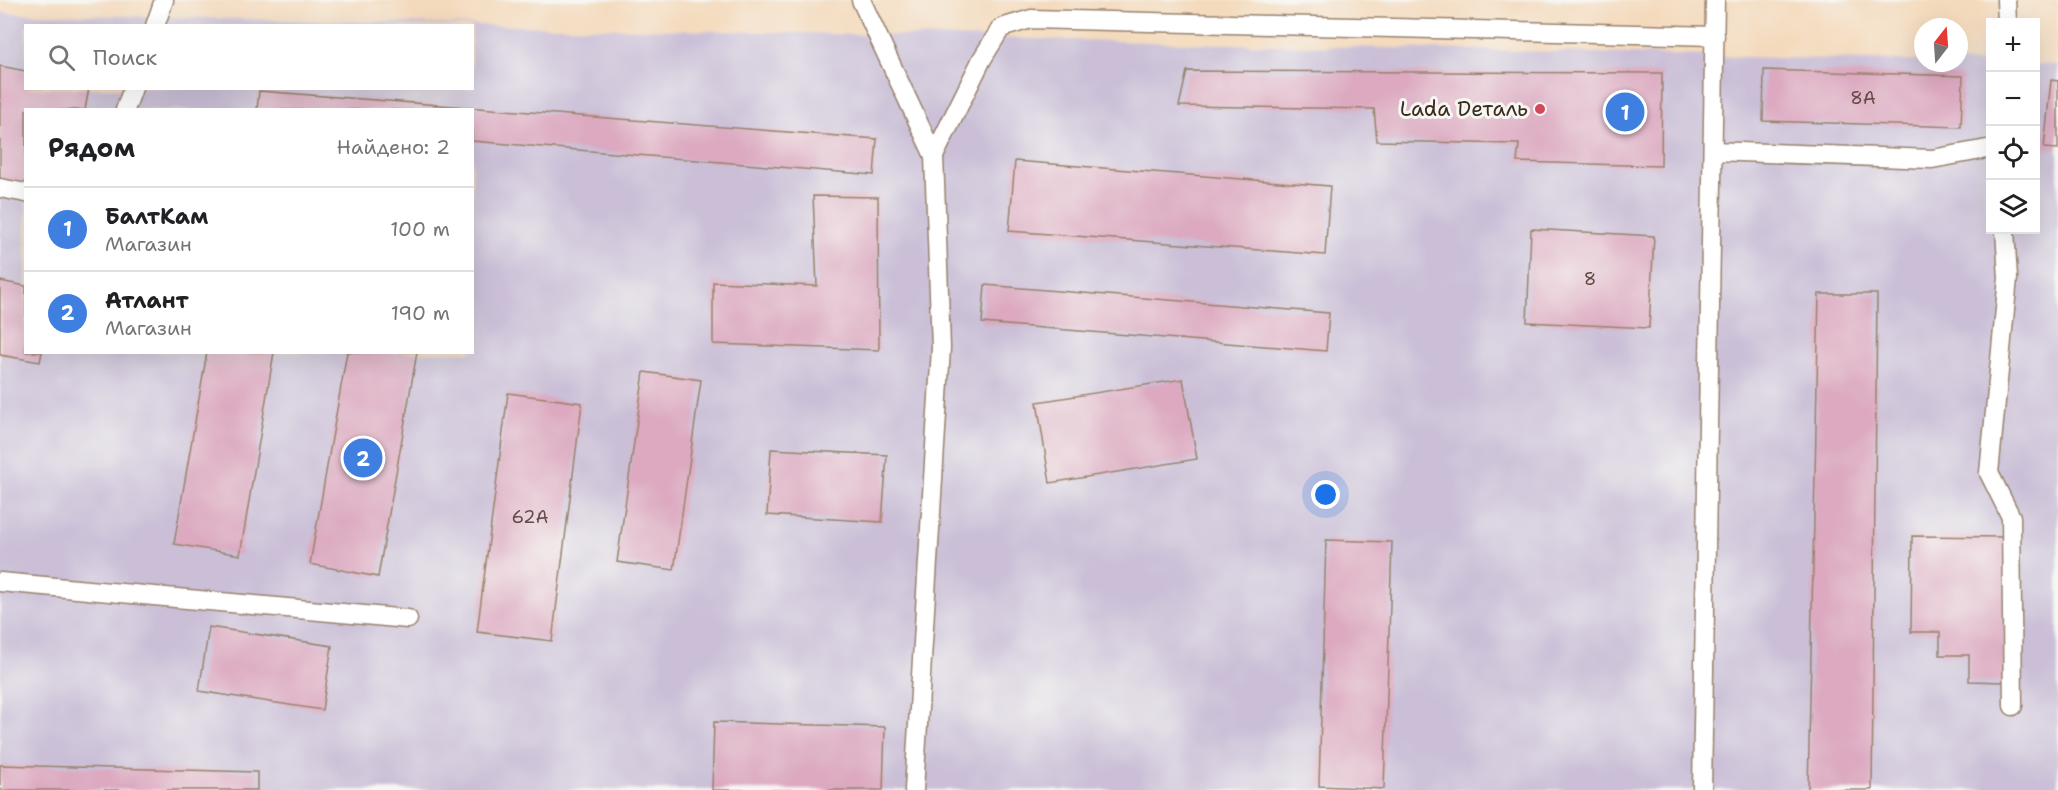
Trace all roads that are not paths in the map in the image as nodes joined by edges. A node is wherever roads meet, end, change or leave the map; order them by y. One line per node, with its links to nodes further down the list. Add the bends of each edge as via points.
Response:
1 (164, 0): 6 (lane)
2 (861, 0): 12 (lane)
3 (1715, 0): 7 (lane)
4 (2006, 0): 5 (lane)
5 (2007, 18)
6 (156, 24)
7 (1714, 36): 11 (lane); 12 (lane, via 1031,19 1001,28)
8 (132, 90): 9 (lane)
9 (126, 108)
10 (1986, 150): 11 (lane, via 1932,159)
11 (1713, 151): 20 (lane)
12 (934, 156): 19 (lane, via 941,348)
13 (0, 188): 14 (lane)
14 (24, 194)
15 (2005, 234): 18 (lane, via 2008,278 1989,473 2011,517)
16 (0, 582): 17 (lane)
17 (408, 619)
18 (2013, 706)
19 (914, 790)
20 (1702, 790)

